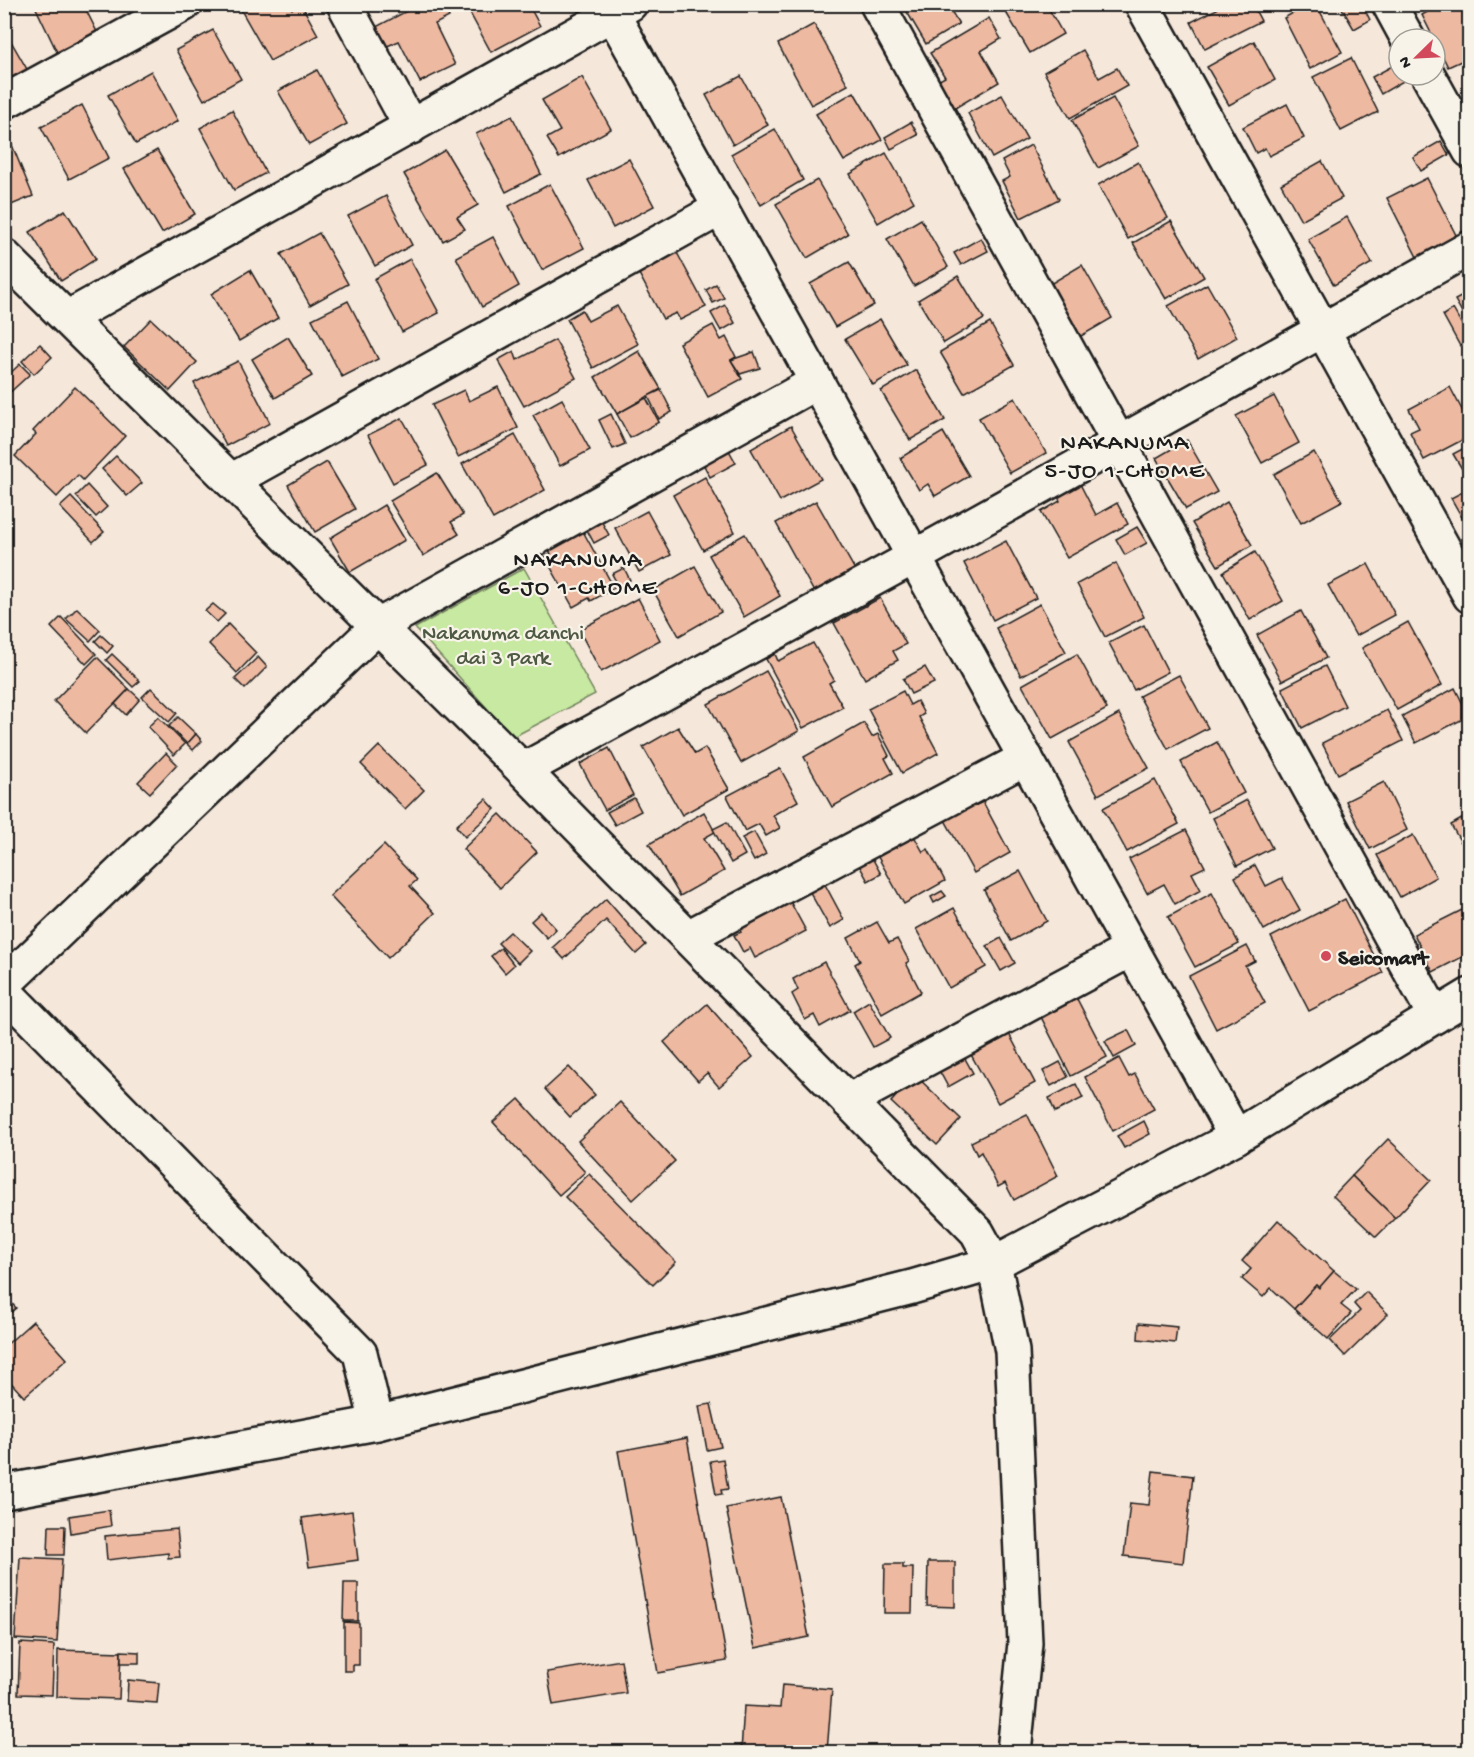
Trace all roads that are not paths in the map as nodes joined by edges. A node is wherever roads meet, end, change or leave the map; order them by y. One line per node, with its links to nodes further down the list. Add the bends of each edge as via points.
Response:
1 (184, 4): 9 (street)
2 (344, 4): 10 (street)
3 (877, 4): 18 (street)
4 (1142, 4): 16 (street)
5 (1389, 4): 7 (street)
6 (617, 8): 10 (street); 12 (street)
7 (1401, 27)
8 (1435, 87): 11 (street)
9 (4, 102)
10 (411, 127): 15 (street)
11 (1470, 151)
12 (720, 208): 17 (street); 19 (street)
13 (1470, 248): 16 (street)
14 (4, 256): 15 (street)
15 (67, 318): 19 (street)
16 (1322, 330): 18 (street); 21 (street)
17 (817, 382): 20 (street); 22 (street)
18 (1120, 443): 20 (street); 30 (street)
19 (231, 481): 22 (street)
20 (914, 557): 23 (street); 24 (street)
21 (1470, 596)
22 (378, 626): 24 (street); 27 (street)
23 (1026, 758): 25 (street); 26 (street)
24 (523, 770): 25 (street)
25 (688, 937): 31 (street)
26 (1132, 949): 31 (street); 32 (street)
27 (4, 984)
28 (4, 991): 34 (street, via 360,1353)
29 (1470, 994): 30 (street)
30 (1436, 1016): 32 (street)
31 (849, 1101): 33 (street, via 977,1232)
32 (1236, 1137): 33 (street)
33 (994, 1263): 34 (street); 36 (street, via 1012,1351 1025,1643)
34 (377, 1423): 35 (street)
35 (4, 1492)
36 (1014, 1752)

